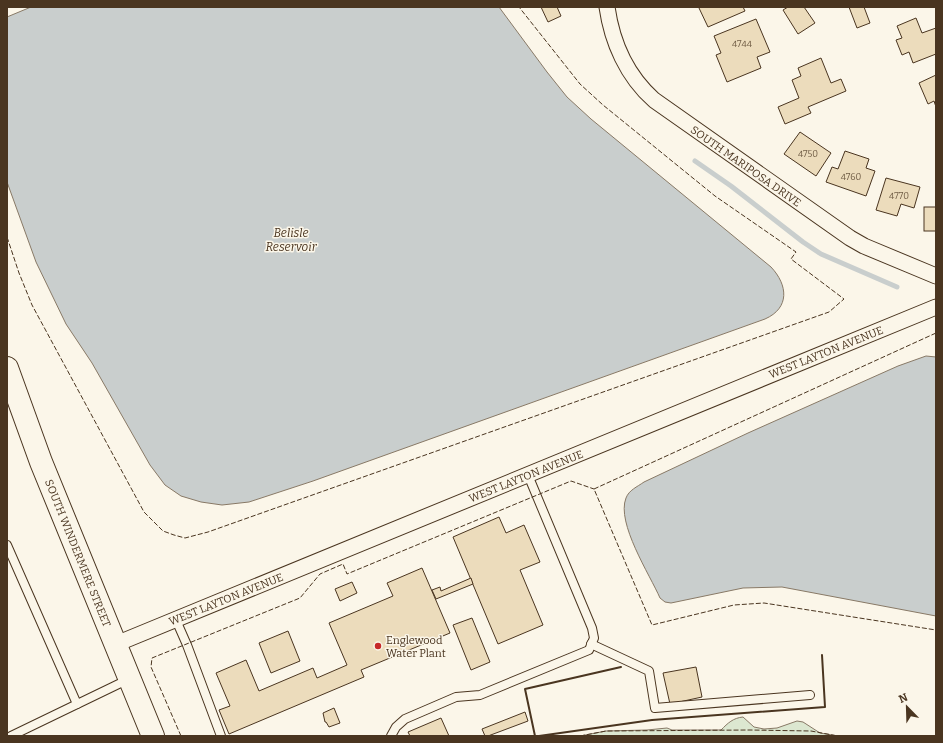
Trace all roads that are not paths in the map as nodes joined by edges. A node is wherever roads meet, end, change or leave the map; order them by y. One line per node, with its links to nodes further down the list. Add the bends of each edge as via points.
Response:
1 (607, 7): 2 (street, SOUTH MARIPOSA DRIVE, via 612,33 626,66 643,90 654,100 850,238)
2 (936, 276)
3 (936, 307): 5 (street, WEST LAYTON AVENUE)
4 (7, 368): 8 (street, SOUTH WINDERMERE STREET, via 41,462)
5 (528, 475): 7 (street, WEST LAYTON AVENUE); 9 (lane, via 592,628 594,638)
6 (7, 545): 12 (lane)
7 (176, 620): 8 (street, WEST LAYTON AVENUE); 15 (lane)
8 (116, 644): 10 (street, SOUTH WINDERMERE STREET)
9 (591, 644): 11 (lane, via 649,671 655,708); 16 (lane, via 589,650 480,695 456,697 405,719)
10 (130, 679): 12 (lane); 14 (street, SOUTH WINDERMERE STREET)
11 (810, 695)
12 (77, 704): 13 (lane)
13 (11, 736)
14 (153, 736)
15 (222, 736)
16 (391, 736)

